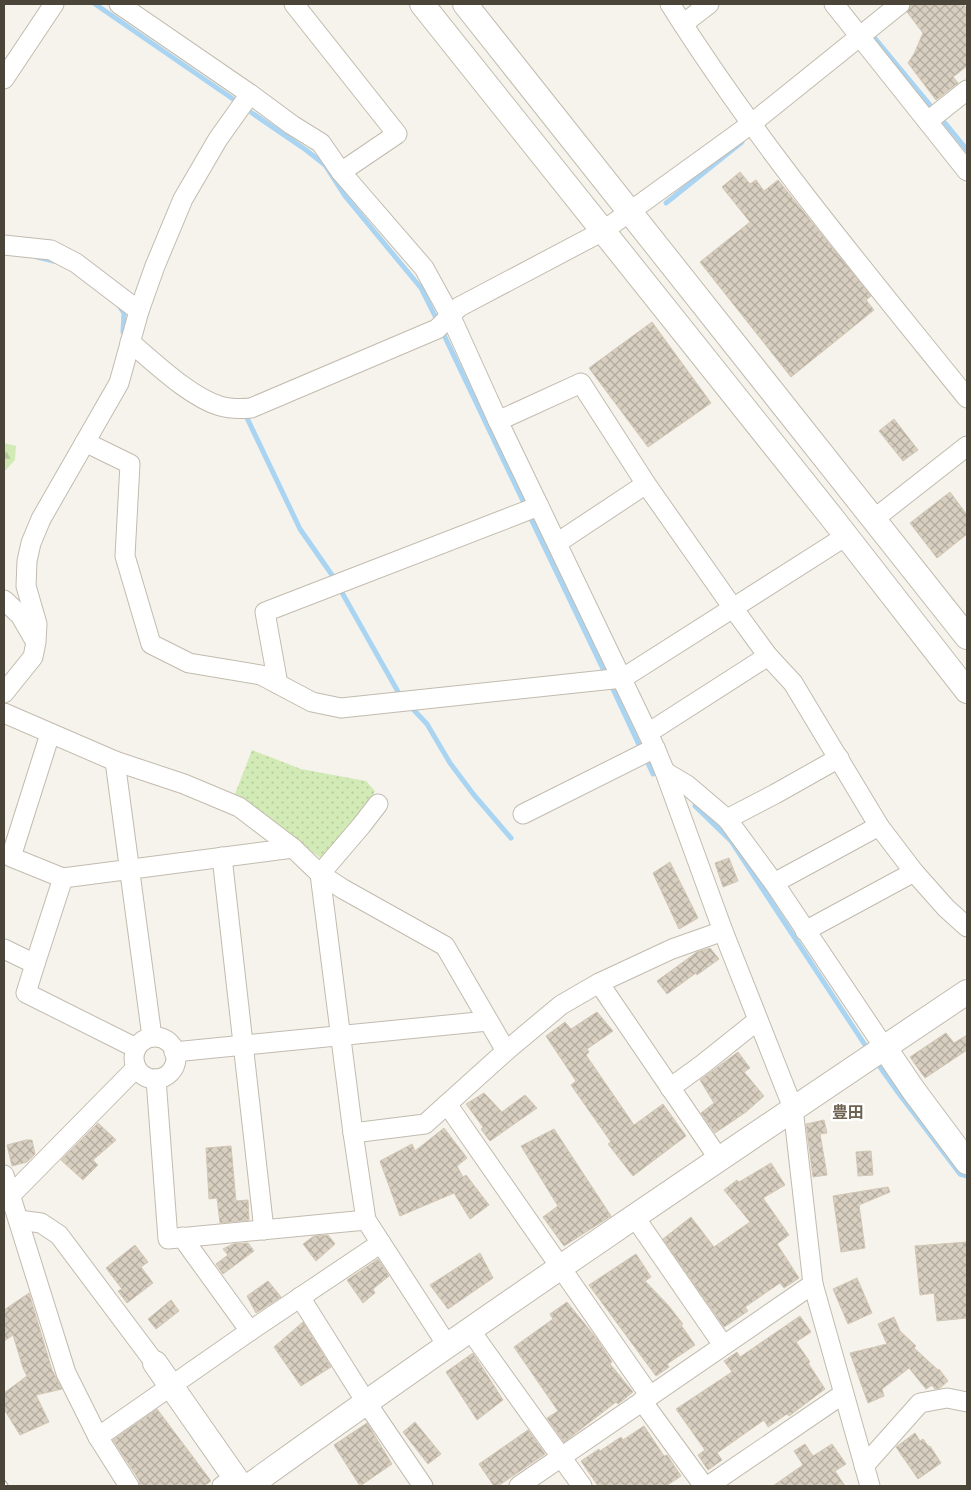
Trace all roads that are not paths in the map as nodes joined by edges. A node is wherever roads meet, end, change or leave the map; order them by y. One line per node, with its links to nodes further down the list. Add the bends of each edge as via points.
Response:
1 (54, 4): 12 (street)
2 (118, 4): 14 (street)
3 (294, 4): 18 (street, via 396,134)
4 (422, 4): 20 (street)
5 (465, 4): 19 (street)
6 (670, 4): 10 (street)
7 (709, 4): 10 (street)
8 (834, 4): 11 (street)
9 (900, 4): 11 (street)
10 (683, 24): 16 (street)
11 (860, 36): 15 (street); 16 (street)
12 (4, 79)
13 (967, 90): 15 (street)
14 (250, 94): 18 (street, via 321,143); 22 (street, via 218,138 183,199)
15 (928, 121): 17 (street)
16 (751, 124): 19 (street); 25 (street, via 831,230)
17 (967, 171)
18 (341, 172): 23 (street, via 424,268)
19 (631, 211): 20 (street); 31 (street)
20 (603, 231): 23 (street, via 459,308); 32 (street)
21 (4, 245): 22 (street, via 52,250 76,262)
22 (139, 311): 24 (street)
23 (451, 317): 24 (street, via 437,329 251,408 220,406 198,396); 26 (street)
24 (130, 342): 27 (street, via 119,383)
25 (967, 398)
26 (498, 421): 29 (street, via 581,383); 30 (street)
27 (85, 442): 37 (street, via 41,519 26,561 26,586 37,624); 40 (street, via 130,464 126,556 151,644 189,663 261,675)
28 (967, 446): 31 (street)
29 (646, 484): 33 (street); 35 (street)
30 (539, 506): 33 (street); 40 (street, via 265,612)
31 (874, 519): 36 (street)
32 (846, 536): 35 (street); 41 (street)
33 (557, 543): 39 (street)
34 (4, 600): 37 (street, via 20,616)
35 (734, 608): 38 (street); 39 (street)
36 (967, 637)
37 (36, 642): 42 (street, via 33,657)
38 (768, 656): 45 (street); 46 (street, via 793,683)
39 (623, 678): 40 (street, via 341,708 312,702); 45 (street)
40 (278, 684)
41 (967, 691)
42 (4, 693)
43 (4, 713): 44 (street)
44 (50, 734): 47 (street); 58 (street, via 12,858)
45 (652, 740): 48 (street); 50 (street)
46 (838, 758): 51 (street); 52 (street)
47 (115, 761): 53 (street, via 239,807); 55 (street)
48 (665, 772): 51 (street, via 687,785); 61 (street)
49 (378, 804): 57 (street)
50 (523, 814)
51 (727, 819): 59 (street)
52 (879, 826): 56 (street); 59 (street)
53 (293, 848): 54 (street); 57 (street)
54 (222, 857): 55 (street); 71 (street)
55 (129, 870): 58 (street); 70 (street)
56 (914, 872): 60 (street); 62 (street)
57 (320, 874): 68 (street, via 445,946); 69 (street)
58 (63, 878): 64 (street)
59 (774, 883): 62 (street)
60 (967, 927)
61 (722, 931): 65 (street, via 672,949); 67 (street)
62 (805, 931): 73 (street)
63 (4, 949): 64 (street)
64 (35, 964): 72 (street, via 26,993)
65 (599, 983): 74 (street, via 561,1005); 78 (street)
66 (967, 992): 73 (street)
67 (758, 1020): 78 (street); 80 (street)
68 (488, 1021): 69 (street); 74 (street)
69 (341, 1036): 71 (street); 81 (street)
70 (152, 1037): 72 (street); 75 (street, via 168,1042)
71 (243, 1045): 75 (street); 89 (street)
72 (136, 1048): 76 (street)
73 (882, 1049): 80 (street); 83 (street)
74 (506, 1051): 79 (street)
75 (174, 1052): 77 (street, via 172,1070)
76 (136, 1068): 77 (street, via 144,1076); 85 (street)
77 (156, 1079): 90 (street, via 168,1239)
78 (670, 1088): 82 (street)
79 (447, 1104): 81 (street, via 425,1124); 92 (street)
80 (793, 1108): 82 (street); 93 (street)
81 (353, 1133): 88 (street)
82 (719, 1159): 86 (street)
83 (967, 1162)
84 (4, 1175): 85 (street)
85 (10, 1196): 87 (street)
86 (634, 1216): 92 (street); 98 (street)
87 (19, 1220): 99 (street, via 41,1223 59,1235); 105 (street, via 66,1373)
88 (366, 1220): 89 (street); 91 (street)
89 (264, 1230): 90 (street)
90 (182, 1237): 96 (street)
91 (381, 1243): 94 (street); 97 (street)
92 (561, 1268): 95 (street); 102 (street)
93 (813, 1284): 98 (street); 101 (street)
94 (300, 1297): 96 (street); 103 (street)
95 (470, 1330): 97 (street); 106 (street)
96 (250, 1331): 100 (street)
97 (447, 1345): 103 (street)
98 (723, 1345): 102 (street)
99 (155, 1363): 100 (street)
100 (171, 1387): 105 (street); 108 (street)
101 (843, 1394): 107 (street); 114 (street)
102 (646, 1399): 106 (street); 113 (street)
103 (366, 1402): 108 (street); 110 (street)
104 (967, 1402): 107 (street, via 947,1398 920,1403)
105 (98, 1437): 109 (street)
106 (561, 1457): 111 (street); 112 (street)
107 (864, 1466): 115 (street)
108 (237, 1484)
109 (129, 1486)
110 (424, 1486)
111 (519, 1486)
112 (582, 1486)
113 (704, 1486)
114 (708, 1486)
115 (870, 1486)

